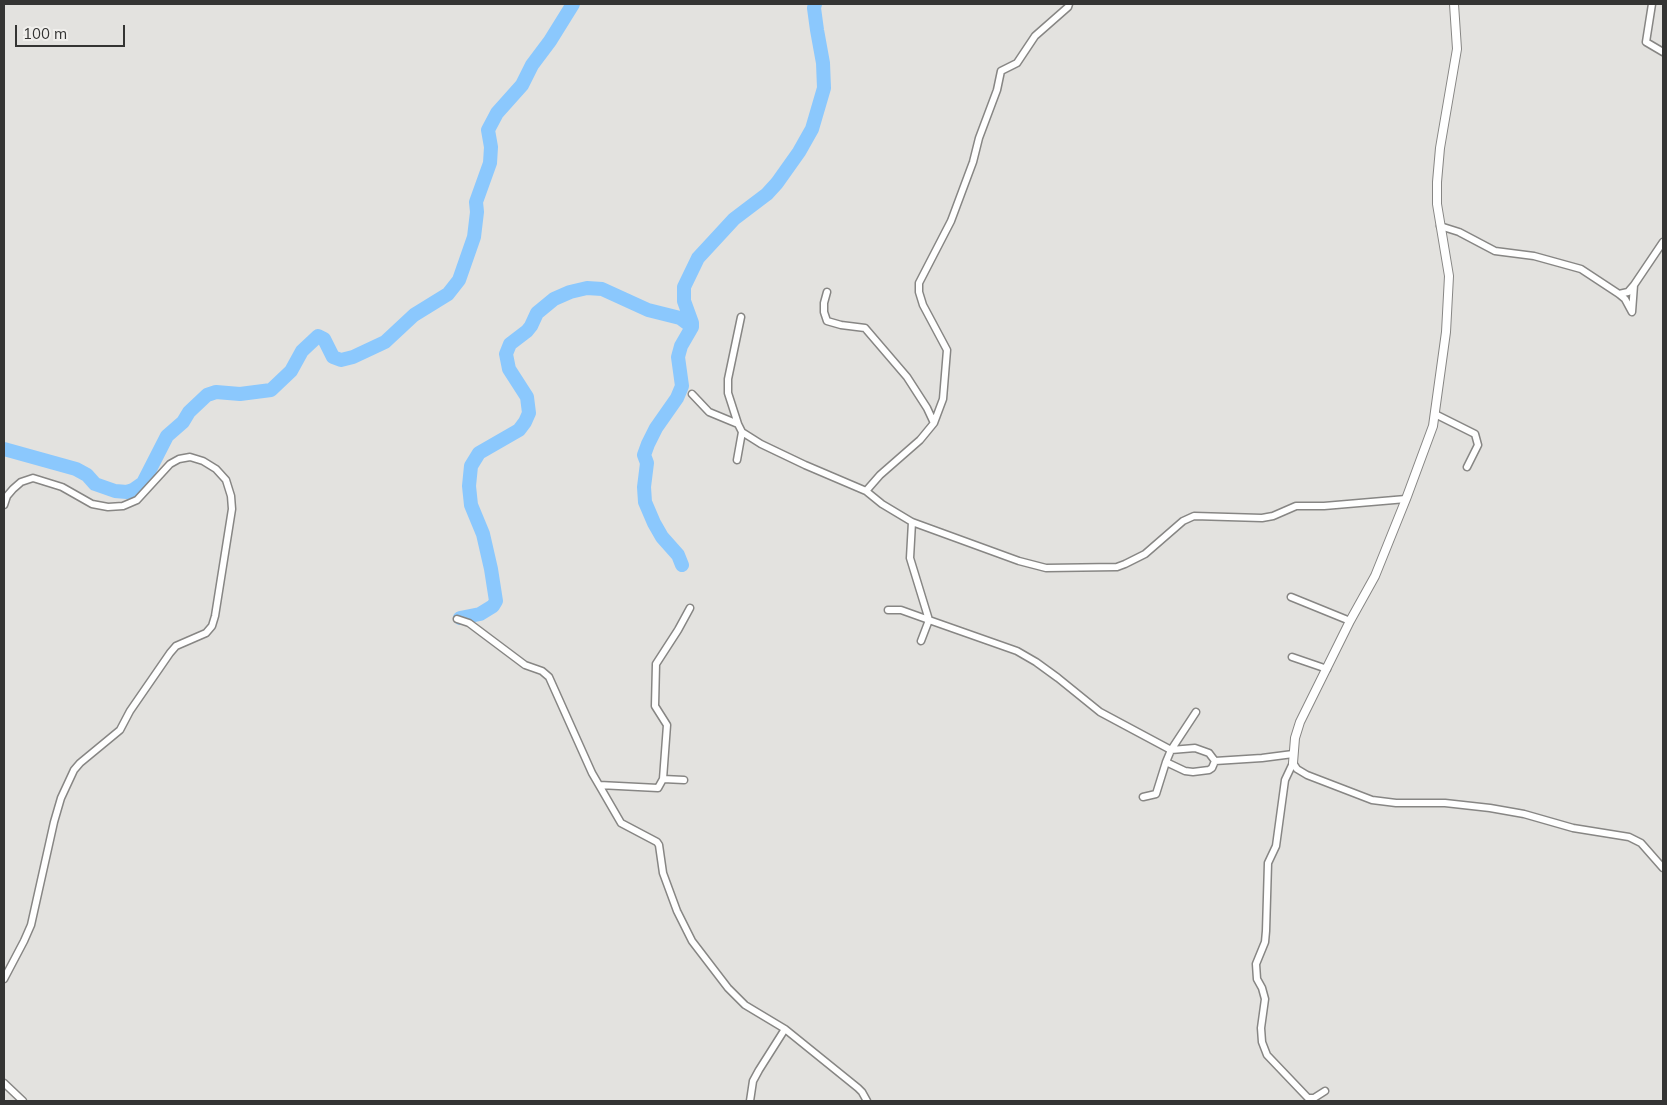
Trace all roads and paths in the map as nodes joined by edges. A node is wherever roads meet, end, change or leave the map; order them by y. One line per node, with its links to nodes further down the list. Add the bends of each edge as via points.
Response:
1 (1069, 4): 13 (street, via 1035,36 1017,63 1001,71 951,221 919,283 923,305 947,350 943,399)
2 (1454, 4): 5 (street, via 1457,48 1438,172)
3 (1652, 4): 4 (street, via 1646,42)
4 (1663, 52)
5 (1440, 226): 9 (street, via 1495,251 1524,254 1581,270); 12 (street, via 1448,276 1445,343)
6 (1662, 244): 7 (street)
7 (1634, 285): 9 (street, via 1628,292); 9 (street, via 1632,312)
8 (827, 292): 13 (street, via 824,312 827,321 865,328 907,377)
9 (1619, 294)
10 (741, 317): 14 (street, via 728,386)
11 (692, 394): 14 (street, via 709,412)
12 (1435, 414): 17 (street, via 1475,434 1478,445); 19 (street)
13 (934, 423): 18 (street)
14 (738, 424): 15 (street)
15 (742, 432): 16 (street); 18 (street, via 805,466)
16 (737, 460)
17 (1467, 467)
18 (866, 491): 21 (street)
19 (1406, 499): 21 (street, via 1296,506 1262,518 1194,516 1183,521 1145,554 1117,567 1037,567); 27 (street, via 1375,576)
20 (4, 505): 42 (street, via 13,489 33,478 62,487 92,504 123,506 137,500 170,464 190,458 203,461 226,480 232,509 212,626 206,633 176,646 120,730 74,770 54,822 31,925)
21 (912, 522): 26 (street, via 910,558)
22 (1291, 597): 27 (street)
23 (690, 608): 37 (street, via 656,664 655,706 668,725)
24 (888, 610): 26 (street, via 902,610)
25 (457, 619): 39 (street, via 469,624 525,665 549,677)
26 (930, 620): 28 (street); 32 (street, via 1017,651 1058,678 1100,712)
27 (1350, 621): 30 (street)
28 (921, 641)
29 (1292, 657): 30 (street)
30 (1327, 669): 33 (street, via 1300,722)
31 (1196, 712): 32 (street)
32 (1170, 750): 34 (street, via 1195,748 1209,753); 35 (street)
33 (1293, 754): 34 (street); 36 (street)
34 (1215, 761): 35 (street, via 1209,770 1193,772)
35 (1166, 762): 40 (street, via 1156,794)
36 (1293, 762): 41 (street, via 1302,773 1372,800 1490,808 1629,838 1641,843); 45 (street, via 1285,780 1276,846 1268,863 1265,942 1256,964 1257,979 1265,999 1262,1042 1268,1055 1308,1098)
37 (663, 779): 38 (street); 39 (street, via 658,788)
38 (684, 780)
39 (599, 784): 43 (street, via 621,823 659,845 663,873 677,911 692,941 712,969 745,1004)
40 (1143, 797)
41 (1663, 868)
42 (4, 980)
43 (785, 1030): 47 (street, via 759,1070); 48 (street, via 858,1088)
44 (4, 1083): 46 (street)
45 (1325, 1091)
46 (23, 1101)
47 (750, 1101)
48 (867, 1101)

